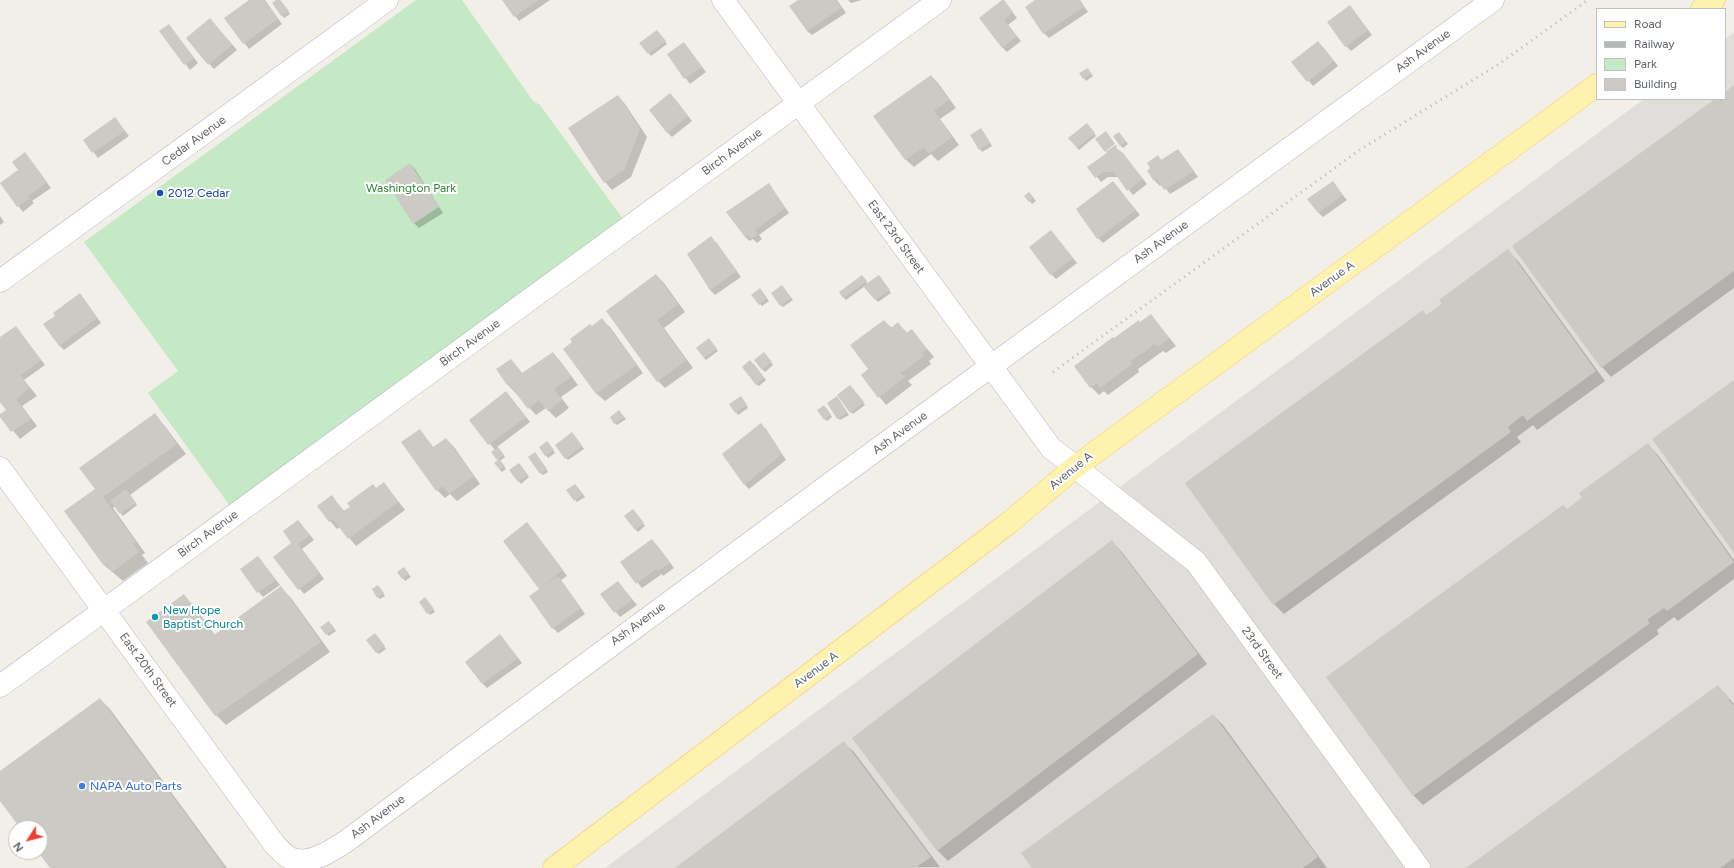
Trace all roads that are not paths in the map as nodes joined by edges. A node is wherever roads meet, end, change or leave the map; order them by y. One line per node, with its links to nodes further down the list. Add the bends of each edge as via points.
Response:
1 (387, 0): 9 (street, Cedar Avenue)
2 (723, 0): 8 (street, East 23rd Street)
3 (940, 0): 8 (street, Birch Avenue)
4 (1493, 0): 10 (street, Ash Avenue)
5 (1714, 0): 6 (main road)
6 (1703, 8)
7 (1596, 86): 11 (main road, Avenue A)
8 (798, 103): 10 (street, East 23rd Street); 13 (street, Birch Avenue)
9 (0, 282)
10 (991, 366): 11 (street, East 23rd Street, via 1051,448); 15 (street, Ash Avenue, via 345,842 319,856)
11 (1075, 467): 16 (main road, Avenue A, via 1004,527); 17 (street, 23rd Street, via 1196,562)
12 (0, 468): 13 (street, East 20th Street)
13 (104, 610): 14 (street, Birch Avenue); 15 (street, East 20th Street, via 275,845 292,859)
14 (0, 686)
15 (304, 860)
16 (554, 868)
17 (1419, 868)

